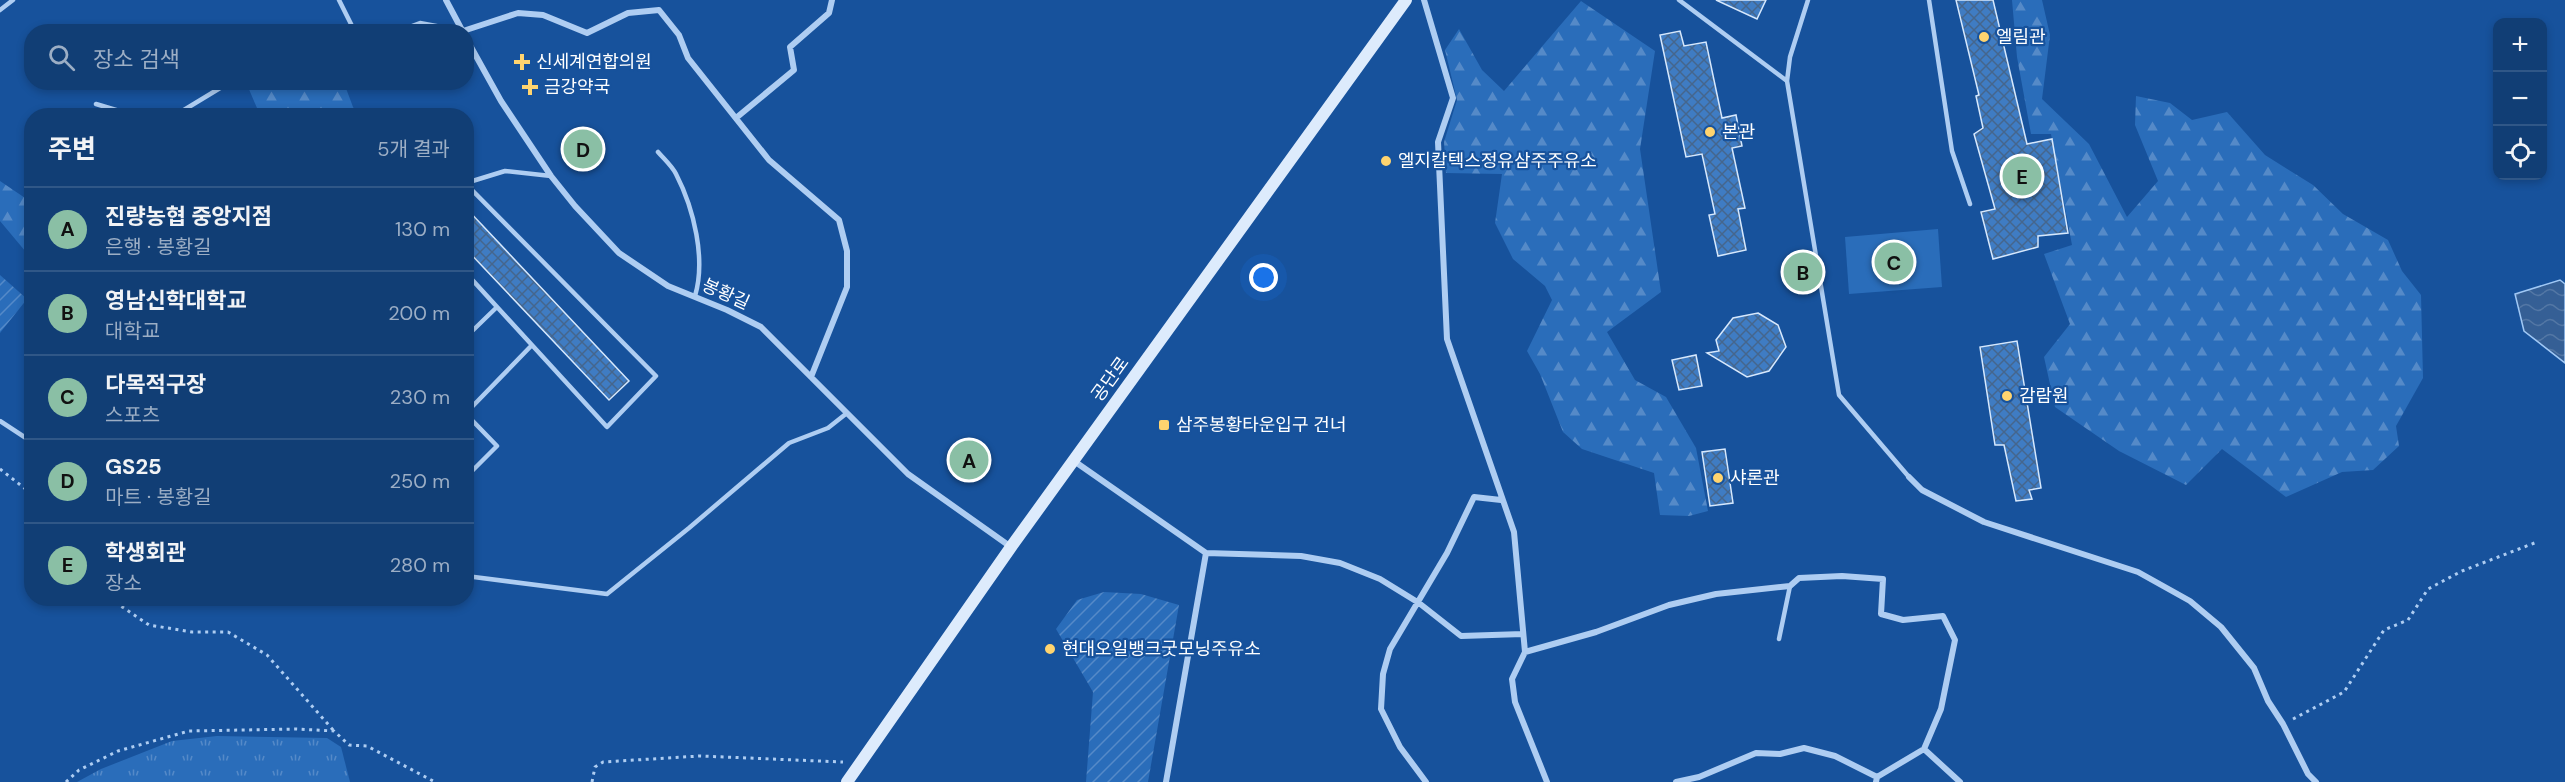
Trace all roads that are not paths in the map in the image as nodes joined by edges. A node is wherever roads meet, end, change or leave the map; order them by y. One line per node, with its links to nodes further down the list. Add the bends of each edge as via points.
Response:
1 (13, 0): 10 (lane)
2 (339, 0): 11 (lane)
3 (446, 0): 12 (street)
4 (832, 0): 20 (street, via 829,13 790,47 794,70)
5 (1406, 0): 37 (street, 공단로)
6 (1424, 0): 40 (street, via 1453,98 1438,142 1447,339)
7 (1679, 0): 15 (lane)
8 (1808, 0): 15 (lane, via 1790,57)
9 (1929, 0): 25 (lane, via 1952,151)
10 (0, 10)
11 (351, 24)
12 (459, 24)
13 (474, 28): 20 (street, via 518,14 543,15 587,33 628,13 660,10 679,35 688,57)
14 (474, 52): 22 (street, 봉황길)
15 (1787, 81): 39 (lane, via 1839,395)
16 (217, 90): 19 (lane)
17 (96, 105): 18 (lane)
18 (107, 108)
19 (187, 108)
20 (736, 118): 31 (street, via 770,160 839,220 847,250 847,287)
21 (658, 152): 27 (lane, via 675,173 697,232 699,280)
22 (551, 176): 23 (lane, via 505,171); 27 (street, 봉황길, via 619,253 668,286)
23 (474, 181)
24 (474, 192): 30 (lane, via 656,376 608,427)
25 (1970, 204)
26 (474, 282): 28 (lane)
27 (695, 296): 31 (street, 봉황길, via 761,327)
28 (497, 307): 29 (lane); 30 (lane)
29 (474, 329)
30 (532, 345): 32 (lane)
31 (811, 377): 33 (street, 봉황길)
32 (474, 405)
33 (847, 413): 41 (street, 봉황길, via 908,474); 43 (lane, via 828,428 789,442 607,594)
34 (0, 421): 36 (lane)
35 (474, 422): 38 (lane, via 497,446)
36 (24, 437)
37 (1073, 461): 41 (street, 공단로); 42 (street)
38 (474, 469)
39 (1909, 477): 59 (street, via 1922,490 1983,522 2138,572 2190,601 2222,627 2254,668 2268,701)
40 (1502, 500): 45 (street, via 1474,497); 46 (street, via 1514,532)
41 (1011, 547): 52 (street, 공단로)
42 (1206, 553): 45 (street, via 1301,556 1340,563 1380,579); 53 (street)
43 (474, 577)
44 (1790, 586): 47 (lane); 48 (street, via 1716,594 1669,605 1596,632); 49 (street, via 1799,578 1883,579 1881,614 1903,620 1942,616 1955,640 1941,710)
45 (1419, 603): 46 (street, via 1461,636); 54 (street, via 1389,649 1383,674 1382,708 1400,747)
46 (1523, 633): 48 (street)
47 (1779, 639)
48 (1525, 652): 55 (street, via 1512,679 1515,702)
49 (1924, 748): 51 (street); 58 (street)
50 (1699, 777): 51 (street, via 1756,753 1780,754 1804,748 1835,756); 56 (street); 57 (lane)
51 (1876, 780)
52 (847, 782)
53 (1166, 782)
54 (1426, 782)
55 (1547, 782)
56 (1676, 782)
57 (1705, 782)
58 (1960, 782)
59 (2316, 782)

